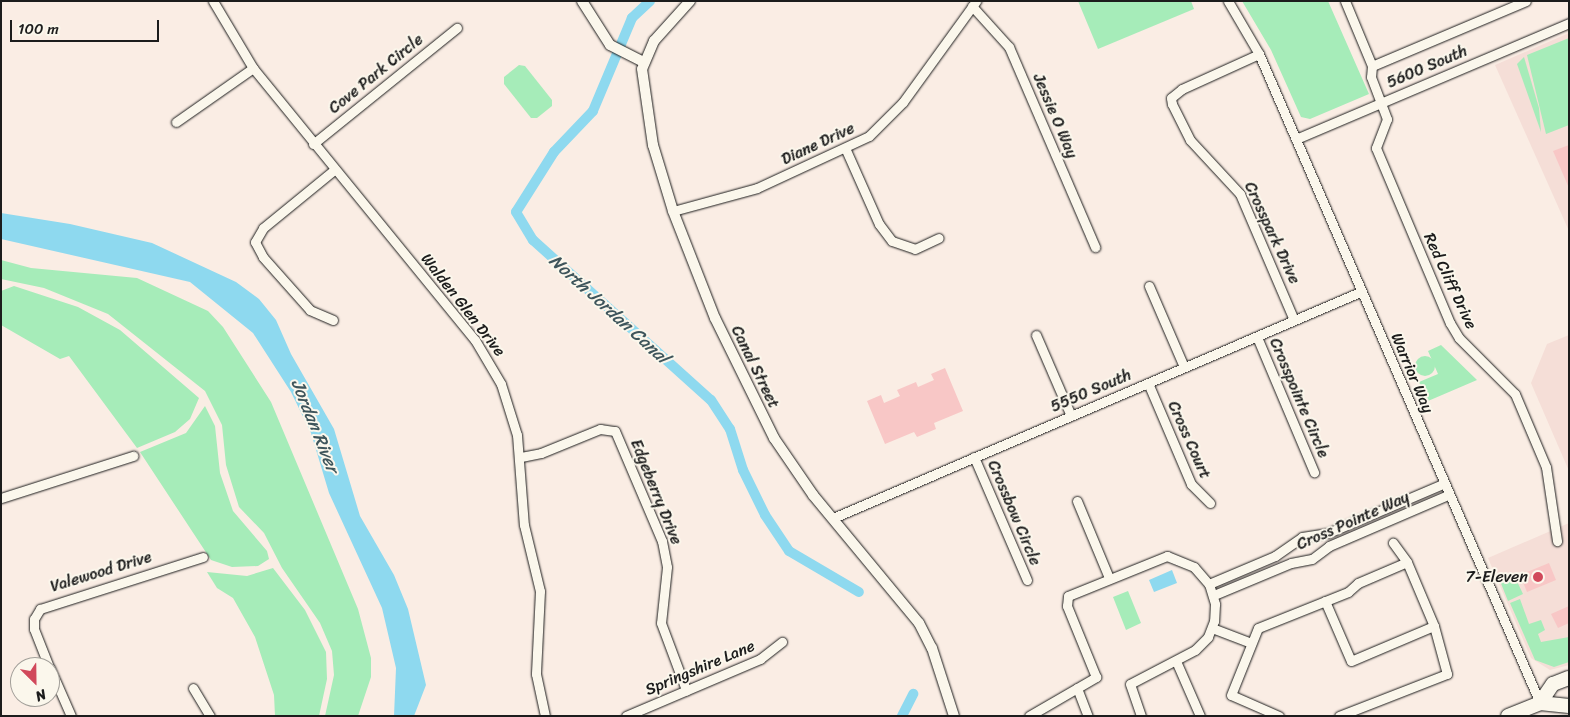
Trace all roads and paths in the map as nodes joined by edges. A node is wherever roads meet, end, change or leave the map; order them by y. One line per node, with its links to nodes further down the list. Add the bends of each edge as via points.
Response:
1 (213, 1): 13 (street, Walden Glen Drive)
2 (582, 1): 11 (street, via 610,45)
3 (690, 1): 11 (street, via 654,41)
4 (1228, 1): 10 (street, Warrior Way)
5 (1344, 1): 12 (street, Red Cliff Drive)
6 (1526, 1): 12 (street)
7 (974, 4): 18 (street, Diane Drive, via 896,110 869,136); 22 (street, Jessie O Way, via 1008,47)
8 (1569, 23): 14 (street, 5600 South)
9 (457, 28): 17 (street, Cove Park Circle)
10 (1259, 54): 16 (street, Warrior Way); 26 (street, Crosspark Drive, via 1182,89 1171,98 1190,140 1240,194)
11 (643, 62): 20 (street, Canal Street, via 653,145)
12 (1372, 66): 14 (street, Red Cliff Drive, via 1371,77)
13 (253, 68): 15 (street); 17 (street, Walden Glen Drive)
14 (1382, 103): 16 (street, 5600 South); 42 (street, Red Cliff Drive, via 1387,124 1376,148 1453,329 1515,394 1546,467)
15 (176, 122)
16 (1296, 139): 24 (street, Warrior Way)
17 (313, 144): 19 (street, Walden Glen Drive)
18 (846, 150): 20 (street, Diane Drive, via 746,193); 21 (street, via 879,224 892,241 916,248)
19 (334, 170): 25 (street, via 264,228 255,242 261,254 310,310); 33 (street, Walden Glen Drive, via 483,352 510,409)
20 (672, 211): 41 (street, Canal Street, via 705,295 753,398 786,458)
21 (939, 238)
22 (1095, 248)
23 (1149, 286): 29 (street)
24 (1360, 292): 26 (street, 5550 South); 36 (street, Warrior Way)
25 (333, 320)
26 (1294, 320): 28 (street, 5550 South)
27 (1036, 335): 31 (street)
28 (1257, 336): 29 (street, 5550 South); 35 (street, Crosspointe Circle)
29 (1184, 368): 30 (street, 5550 South)
30 (1148, 383): 31 (street, 5550 South); 40 (street, Cross Court, via 1191,484)
31 (1071, 416): 34 (street, 5550 South)
32 (133, 456): 38 (street)
33 (521, 457): 59 (street, Edgeberry Drive, via 541,453 600,429 615,431 665,550 667,567 660,623); 65 (street, Walden Glen Drive, via 524,525 540,591 536,674)
34 (974, 457): 41 (street, 5550 South); 47 (street, Crossbow Circle)
35 (1314, 472)
36 (1443, 484): 37 (street, Warrior Way); 48 (street, Cross Pointe Way, via 1328,533 1302,538 1281,553)
37 (1448, 495): 48 (street, Cross Pointe Way, via 1329,546 1312,559); 61 (street, Warrior Way)
38 (1, 498)
39 (1077, 501): 46 (street)
40 (1210, 503)
41 (833, 518): 67 (street, Canal Street, via 919,623 932,648)
42 (1557, 542)
43 (1393, 543): 45 (street)
44 (204, 557): 54 (street, Valewood Drive, via 40,609 34,619 34,630)
45 (1407, 562): 49 (street); 50 (street)
46 (1110, 578): 48 (street, via 1167,556 1194,567); 58 (street, via 1067,598 1096,677)
47 (1027, 580)
48 (1211, 589): 51 (street)
49 (1325, 601): 50 (street, via 1351,661); 53 (street, via 1261,625)
50 (1434, 626): 73 (street, via 1447,674)
51 (1212, 628): 53 (street); 55 (street, via 1202,644)
52 (782, 642): 59 (street, Springshire Lane, via 760,659)
53 (1251, 643): 72 (street, via 1231,695)
54 (45, 657)
55 (1176, 661): 70 (street, via 1130,684); 71 (street)
56 (1569, 678): 61 (main road, via 1553,684)
57 (193, 688): 64 (street)
58 (1076, 688): 68 (street); 69 (street)
59 (686, 690): 66 (street, Springshire Lane)
60 (60, 691): 63 (street, Valewood Drive)
61 (1540, 703): 62 (main road); 74 (main road)
62 (1569, 706)
63 (71, 716)
64 (210, 716)
65 (545, 716)
66 (626, 716)
67 (954, 716)
68 (1030, 716)
69 (1088, 716)
70 (1141, 716)
71 (1200, 716)
72 (1279, 716)
73 (1339, 716)
74 (1508, 716)

